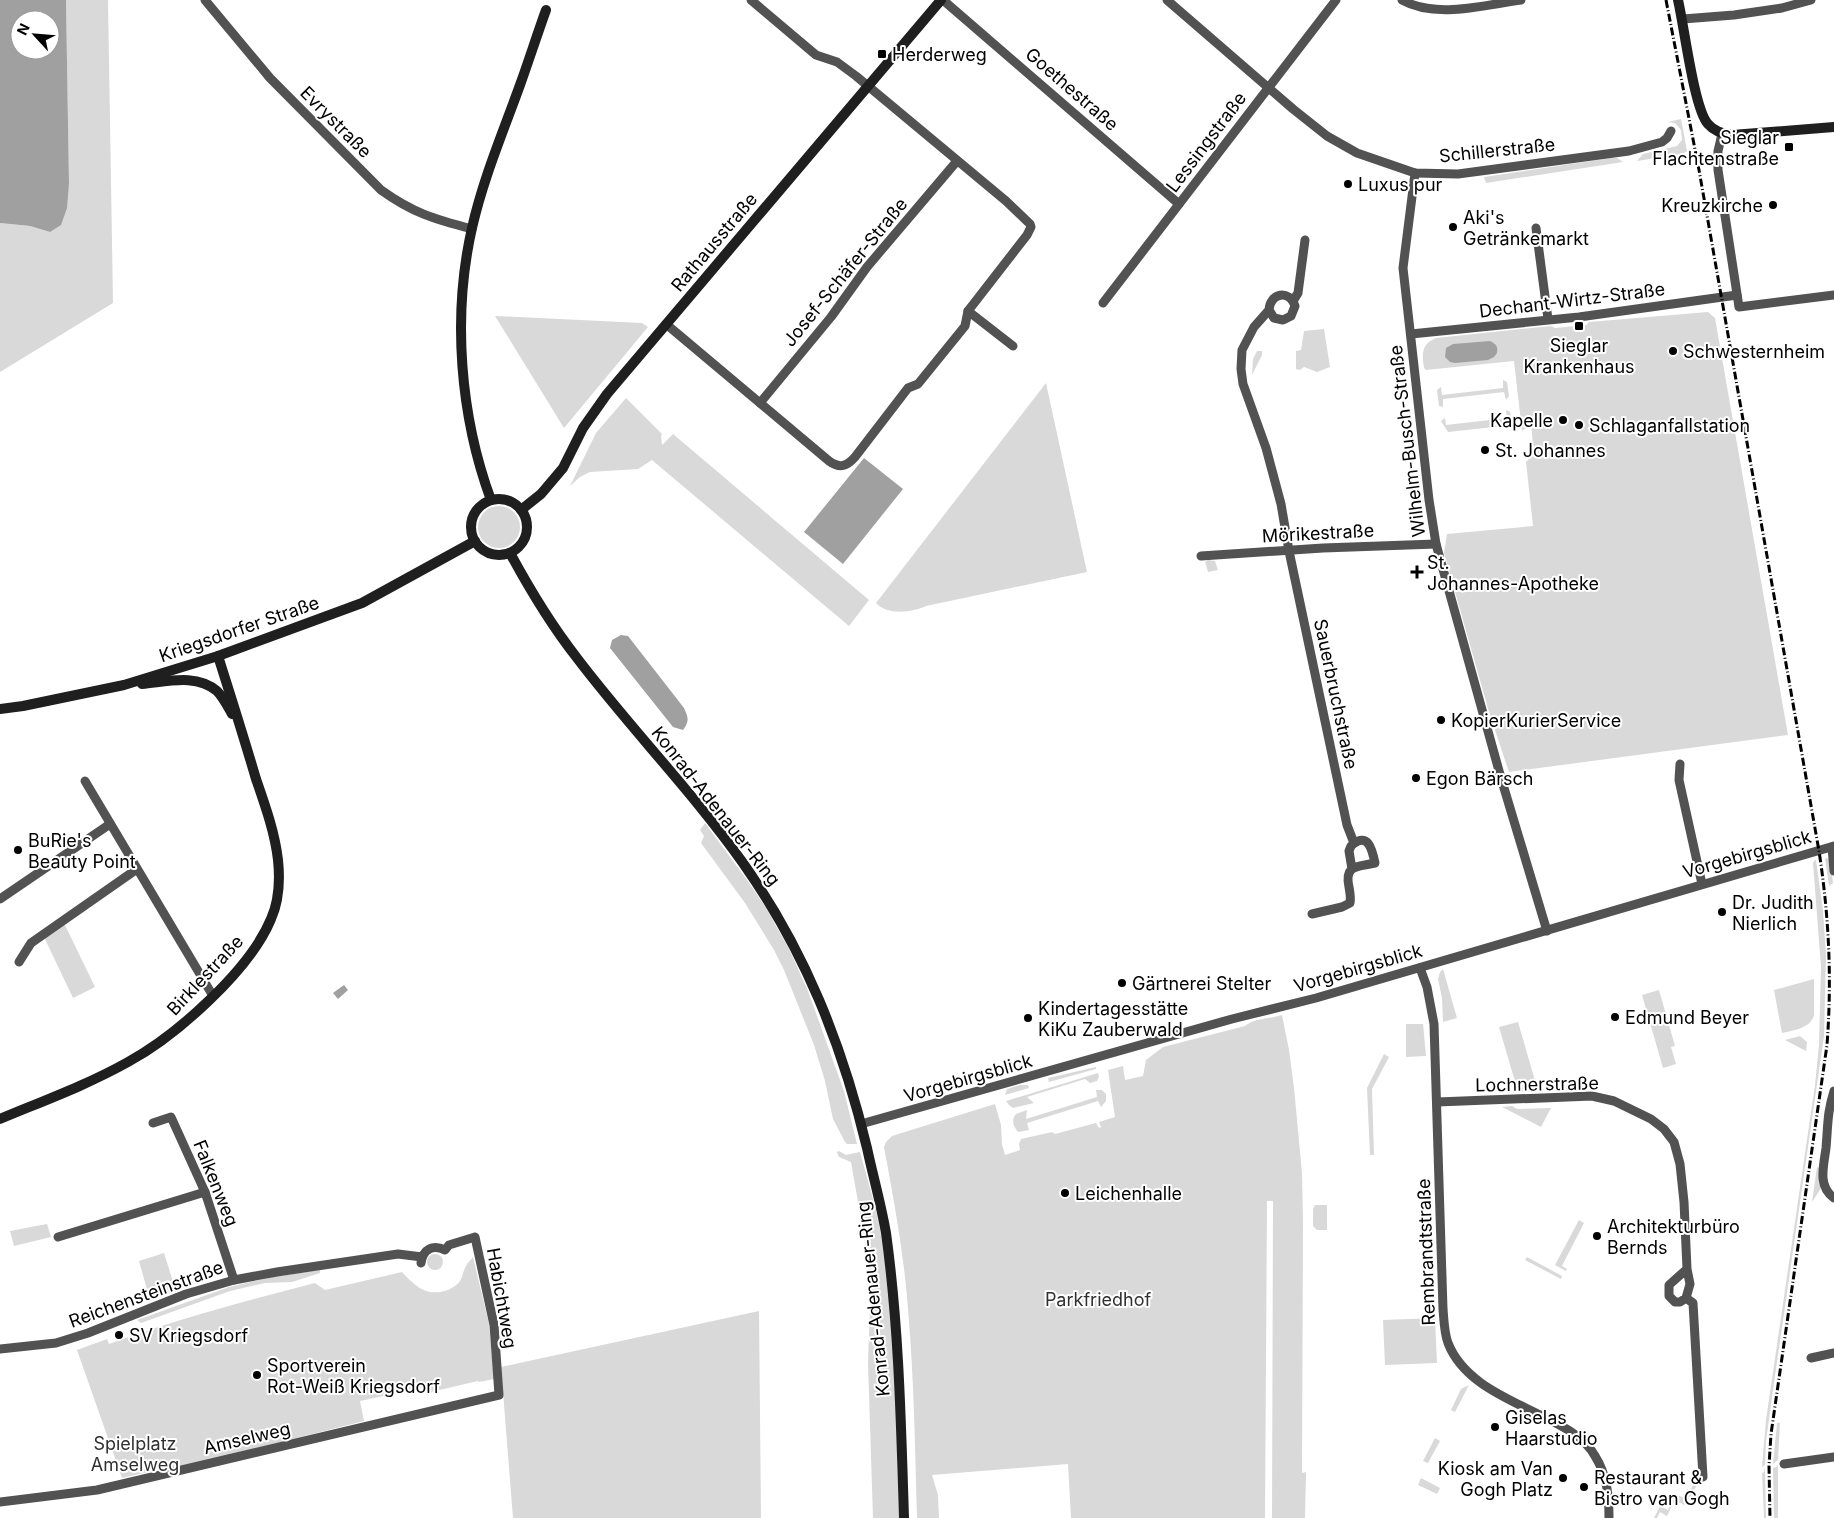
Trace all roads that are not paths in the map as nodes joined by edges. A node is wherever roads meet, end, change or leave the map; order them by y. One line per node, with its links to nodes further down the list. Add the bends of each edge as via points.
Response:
1 (205, 0): 22 (street, Evrystraße, via 270,78 381,190 420,214)
2 (752, 0): 13 (street, via 816,55 837,62)
3 (942, 0): 13 (main road, Rathausstraße); 20 (street, Goethestraße)
4 (1167, 0): 14 (street, Schillerstraße)
5 (1336, 0): 14 (street, Lessingstraße)
6 (1402, 0): 7 (street, via 1422,9 1439,10)
7 (1521, 0)
8 (1678, 0): 12 (main road)
9 (1807, 0): 10 (street); 12 (street, via 1782,8)
10 (1811, 0)
11 (546, 10): 22 (main road, via 498,142)
12 (1683, 19): 17 (main road, via 1698,105 1706,123)
13 (867, 86): 18 (street); 31 (main road, Rathausstraße)
14 (1268, 88): 19 (street, Schillerstraße, via 1310,123 1350,149); 20 (street, Lessingstraße)
15 (1834, 127): 17 (main road, via 1732,136)
16 (1671, 130): 19 (street, Schillerstraße, via 1662,142 1629,150 1458,174)
17 (1722, 134): 24 (street, via 1718,170)
18 (957, 161): 29 (street, via 1006,201 1031,227); 34 (street, Josef-Schäfer-Straße, via 867,267 831,317)
19 (1415, 173): 32 (street, Wilhelm-Busch-Straße, via 1403,268)
20 (1180, 204): 27 (street, Lessingstraße)
21 (1536, 228): 30 (street)
22 (472, 229): 35 (main road, via 464,282 462,363 476,448)
23 (1305, 240): 26 (street, via 1298,293)
24 (1737, 295): 25 (street, via 1739,307); 30 (street, Dechant-Wirtz-Straße)
25 (1834, 295)
26 (1293, 300): 28 (street, via 1289,296 1277,295 1270,304); 28 (street, via 1294,312 1288,319 1274,318)
27 (1103, 303)
28 (1270, 310): 39 (street, Sauerbruchstraße, via 1254,326 1245,342 1241,370 1275,479)
29 (968, 311): 33 (street); 34 (street, via 965,326 918,384 908,388 855,457 844,466 833,464)
30 (1548, 319): 32 (street, Dechant-Wirtz-Straße)
31 (666, 324): 34 (street); 36 (main road, Rathausstraße, via 595,410 555,479)
32 (1411, 334): 38 (street, Wilhelm-Busch-Straße)
33 (1013, 346)
34 (760, 403)
35 (491, 500): 36 (main road, via 511,502); 37 (main road, via 473,517 471,529)
36 (521, 510): 40 (main road, via 527,522 526,535)
37 (475, 541): 40 (main road, via 490,554); 42 (main road, Kriegsdorfer Straße, via 362,603)
38 (1436, 544): 39 (street, Mörikestraße); 57 (street, Wilhelm-Busch-Straße)
39 (1289, 551): 41 (street, Mörikestraße); 49 (street, Sauerbruchstraße)
40 (510, 554): 66 (main road, Konrad-Adenauer-Ring, via 532,593 575,655 726,840 780,920 815,988)
41 (1202, 556)
42 (218, 656): 43 (main road, Kriegsdorfer Straße); 45 (main road, Birklestraße)
43 (124, 684): 44 (main road, Kriegsdorfer Straße); 45 (main road, Birklestraße, via 196,681 217,691)
44 (0, 709)
45 (240, 725): 60 (main road, Birklestraße, via 269,819 278,860 279,886 272,918 264,935)
46 (1680, 764): 54 (street, via 1679,780)
47 (85, 781): 48 (street)
48 (110, 824): 51 (street); 55 (street)
49 (1354, 843): 52 (street, Sauerbruchstraße, via 1349,850); 52 (street, via 1367,842 1372,846 1375,863)
50 (1833, 847): 53 (street); 54 (street, Vorgebirgsblick)
51 (137, 869): 58 (street, via 31,943); 60 (street)
52 (1352, 869): 56 (street, Sauerbruchstraße, via 1347,875 1350,903 1342,908)
53 (1834, 871)
54 (1702, 884): 57 (street, Vorgebirgsblick)
55 (0, 899)
56 (1312, 914)
57 (1547, 931): 59 (street, Vorgebirgsblick)
58 (19, 962)
59 (1420, 968): 62 (street, Rembrandtstraße, via 1434,1024); 66 (street, Vorgebirgsblick)
60 (210, 999): 63 (main road, Birklestraße, via 169,1035 130,1062)
61 (1834, 1091): 64 (street, via 1829,1105)
62 (1437, 1102): 71 (street, Lochnerstraße, via 1592,1096 1614,1100 1651,1119 1670,1136 1680,1164); 83 (street, Rembrandtstraße, via 1443,1309 1448,1341 1460,1363 1478,1381 1559,1424 1588,1446 1605,1477)
63 (0, 1120)
64 (1830, 1121): 68 (street, via 1823,1169 1827,1192)
65 (153, 1123): 67 (street, Falkenweg, via 171,1117)
66 (861, 1124): 82 (main road, Konrad-Adenauer-Ring, via 886,1232 899,1369)
67 (205, 1192): 69 (street); 72 (street, Falkenweg)
68 (1834, 1198)
69 (58, 1237)
70 (475, 1237): 72 (street, Reichensteinstraße, via 449,1245 445,1250 432,1248 422,1260 398,1254); 77 (street, Habichtweg, via 494,1325)
71 (1687, 1270): 73 (street, Lochnerstraße, via 1690,1284); 73 (street, via 1674,1280 1668,1290 1675,1302)
72 (234, 1280): 74 (street, Reichensteinstraße, via 186,1294 50,1345)
73 (1686, 1298): 80 (street, Lochnerstraße, via 1693,1303)
74 (0, 1349)
75 (1834, 1353): 76 (street)
76 (1811, 1358)
77 (499, 1395): 81 (street, Amselweg, via 97,1490)
78 (1834, 1457): 79 (street)
79 (1784, 1464)
80 (1703, 1477)
81 (0, 1502)
82 (904, 1518)
83 (1609, 1518)

